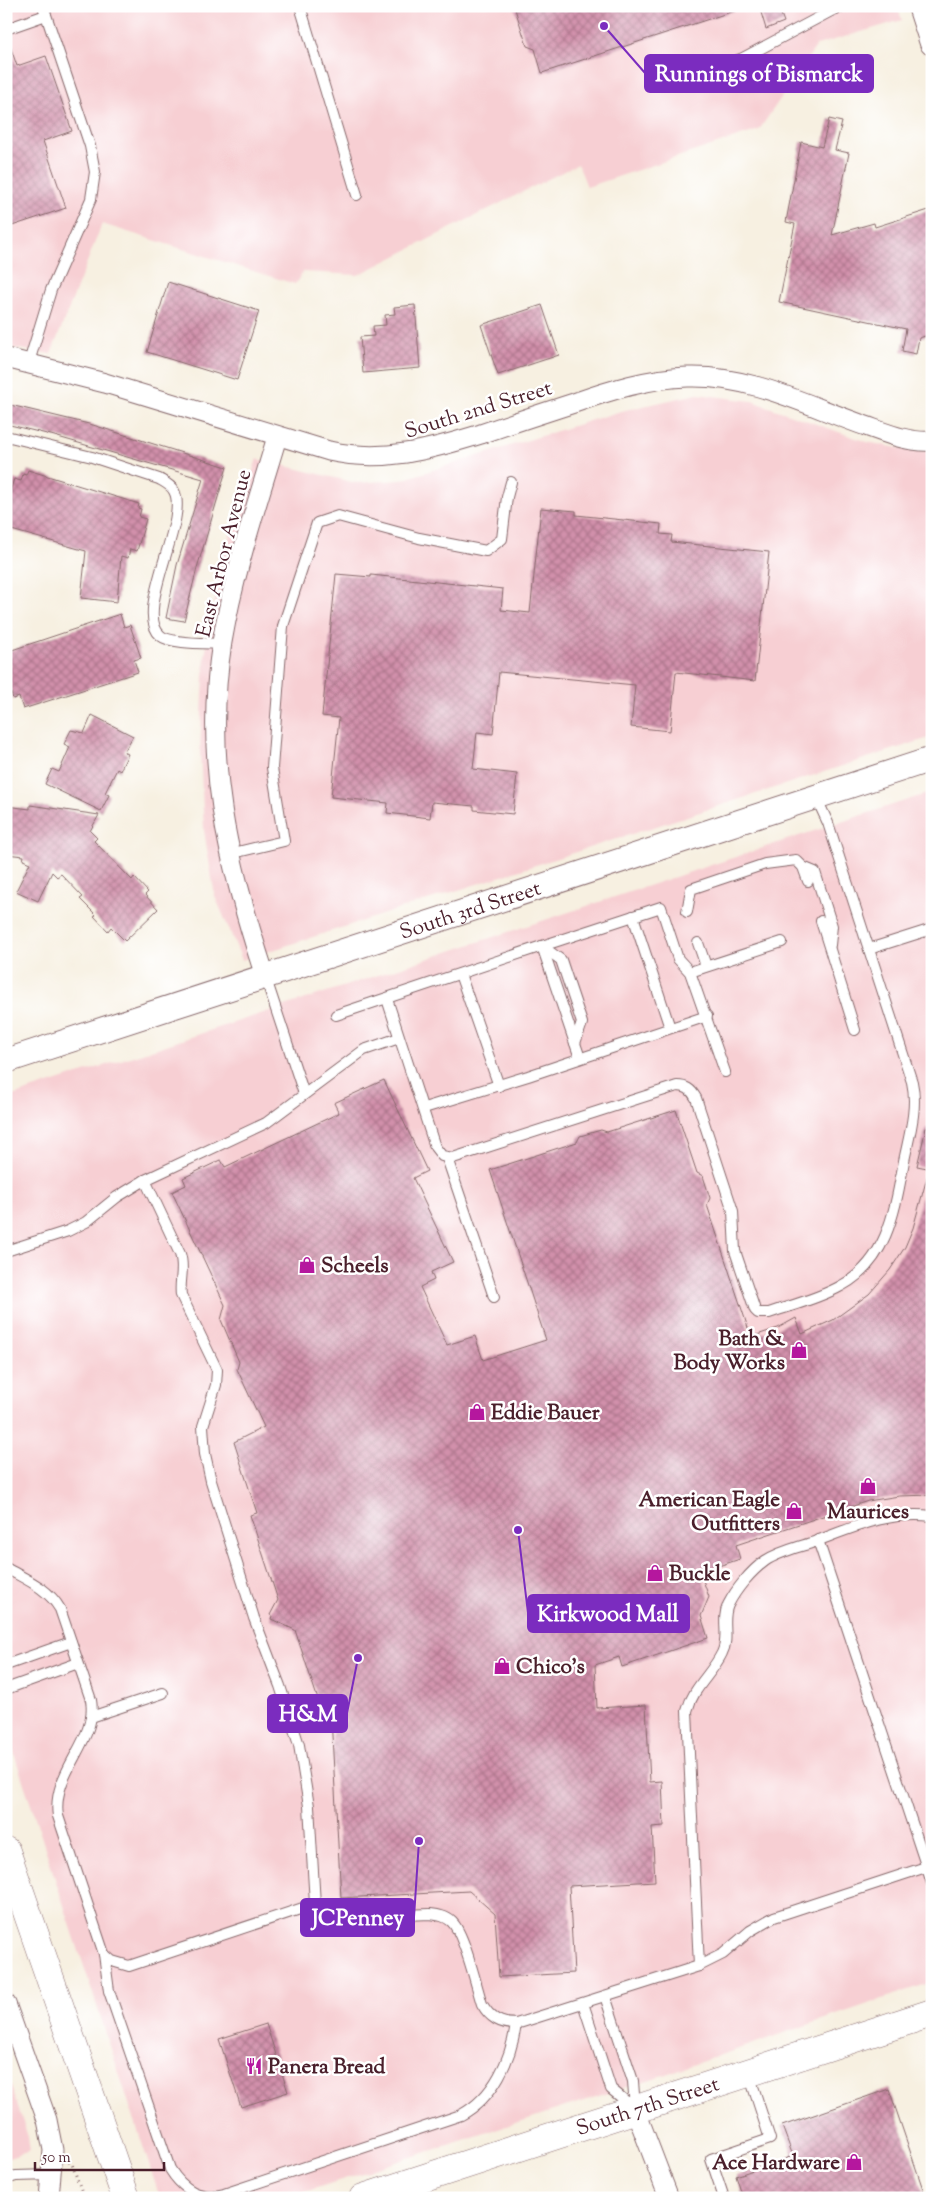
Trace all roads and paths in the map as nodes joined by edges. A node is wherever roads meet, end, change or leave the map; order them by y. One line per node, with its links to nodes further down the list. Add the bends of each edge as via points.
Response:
1 (300, 6): 8 (lane)
2 (844, 6): 7 (lane, via 741,59)
3 (920, 6): 6 (street)
4 (44, 11): 5 (lane); 10 (lane, via 90,146 95,172 91,199 52,290)
5 (6, 29)
6 (932, 43)
7 (675, 83)
8 (357, 195)
9 (6, 358): 10 (street, South 2nd Street)
10 (30, 362): 12 (street, South 2nd Street)
11 (6, 436): 15 (lane, via 92,457 168,484 174,491 176,510 153,605 155,628 161,636 172,640)
12 (278, 437): 13 (street, South 2nd Street, via 345,455 401,455 441,446 625,387 671,378 704,377 747,383 901,438); 15 (street, East Arbor Avenue, via 242,555)
13 (932, 442)
14 (511, 482): 18 (lane, via 502,539 486,551 419,538 338,516 317,523 284,626 272,768 284,841)
15 (222, 644): 18 (street, East Arbor Avenue, via 216,741 221,810)
16 (932, 759): 17 (street, South 3rd Street)
17 (816, 797): 29 (lane, via 828,823); 33 (street, South 3rd Street)
18 (229, 854): 33 (street, East Arbor Avenue)
19 (804, 867): 20 (lane); 21 (lane, via 796,860 765,864 691,890); 28 (lane, via 814,872 832,926)
20 (808, 881)
21 (688, 912)
22 (633, 916): 27 (lane); 31 (lane, via 661,908 678,959); 37 (lane)
23 (820, 921): 28 (lane)
24 (932, 930): 29 (lane)
25 (782, 942): 30 (lane)
26 (698, 943): 30 (lane)
27 (542, 946): 32 (lane); 40 (lane)
28 (829, 948): 38 (lane)
29 (869, 948): 46 (lane, via 912,1082 915,1102 887,1235 868,1266 840,1287 769,1313 755,1310 735,1251 733,1212 696,1098 684,1086)
30 (706, 966): 31 (lane)
31 (690, 972): 36 (lane)
32 (460, 974): 34 (lane); 43 (lane)
33 (265, 976): 41 (street, South 3rd Street); 44 (lane)
34 (387, 999): 35 (lane); 39 (lane)
35 (336, 1015)
36 (707, 1016): 37 (lane); 42 (lane)
37 (670, 1028): 40 (lane)
38 (855, 1030)
39 (399, 1038): 44 (lane, via 364,1050); 45 (lane)
40 (580, 1058): 43 (lane)
41 (6, 1061)
42 (725, 1072)
43 (499, 1086): 45 (lane)
44 (304, 1094): 47 (lane, via 266,1122)
45 (424, 1108): 46 (lane, via 435,1147)
46 (447, 1158): 49 (lane)
47 (145, 1180): 48 (lane, via 78,1227); 62 (lane, via 180,1254 182,1295 217,1370 203,1426 205,1454 254,1618 299,1744 309,1806)
48 (6, 1251)
49 (494, 1297)
50 (932, 1516): 51 (lane, via 892,1516)
51 (818, 1540): 60 (lane); 64 (lane, via 771,1557 749,1575 727,1606 724,1651 688,1705 686,1722)
52 (6, 1568): 53 (lane, via 50,1594 60,1609)
53 (71, 1642): 54 (lane); 55 (lane)
54 (78, 1664): 56 (lane); 58 (lane, via 91,1700)
55 (6, 1665)
56 (6, 1688)
57 (163, 1693): 58 (lane)
58 (91, 1717): 63 (lane, via 59,1787 56,1806)
59 (6, 1851): 77 (main road)
60 (929, 1865): 61 (lane); 64 (lane, via 774,1916 723,1954)
61 (932, 1883)
62 (315, 1904): 63 (lane, via 129,1966); 69 (lane, via 322,1915 334,1918 430,1914 451,1921 460,1934 487,2012 499,2021)
63 (104, 1954): 69 (lane, via 109,1991 170,2169 183,2187 202,2196 224,2194 467,2112 481,2101 497,2079 510,2051)
64 (699, 1966): 65 (lane)
65 (605, 1996): 66 (lane); 71 (lane, via 633,2081)
66 (583, 2003): 69 (lane); 71 (lane, via 611,2089)
67 (6, 2004): 72 (street, via 47,2120)
68 (932, 2013): 70 (main road, South 7th Street)
69 (516, 2024)
70 (749, 2073): 71 (main road, South 7th Street); 80 (lane, via 770,2138 710,2159)
71 (636, 2109): 78 (main road, South 7th Street); 79 (street)
72 (53, 2150): 73 (street); 76 (path, via 72,2164)
73 (51, 2175): 74 (lane); 75 (street)
74 (6, 2179)
75 (49, 2198)
76 (84, 2198)
77 (126, 2198)
78 (363, 2198)
79 (669, 2198)
80 (724, 2198)

